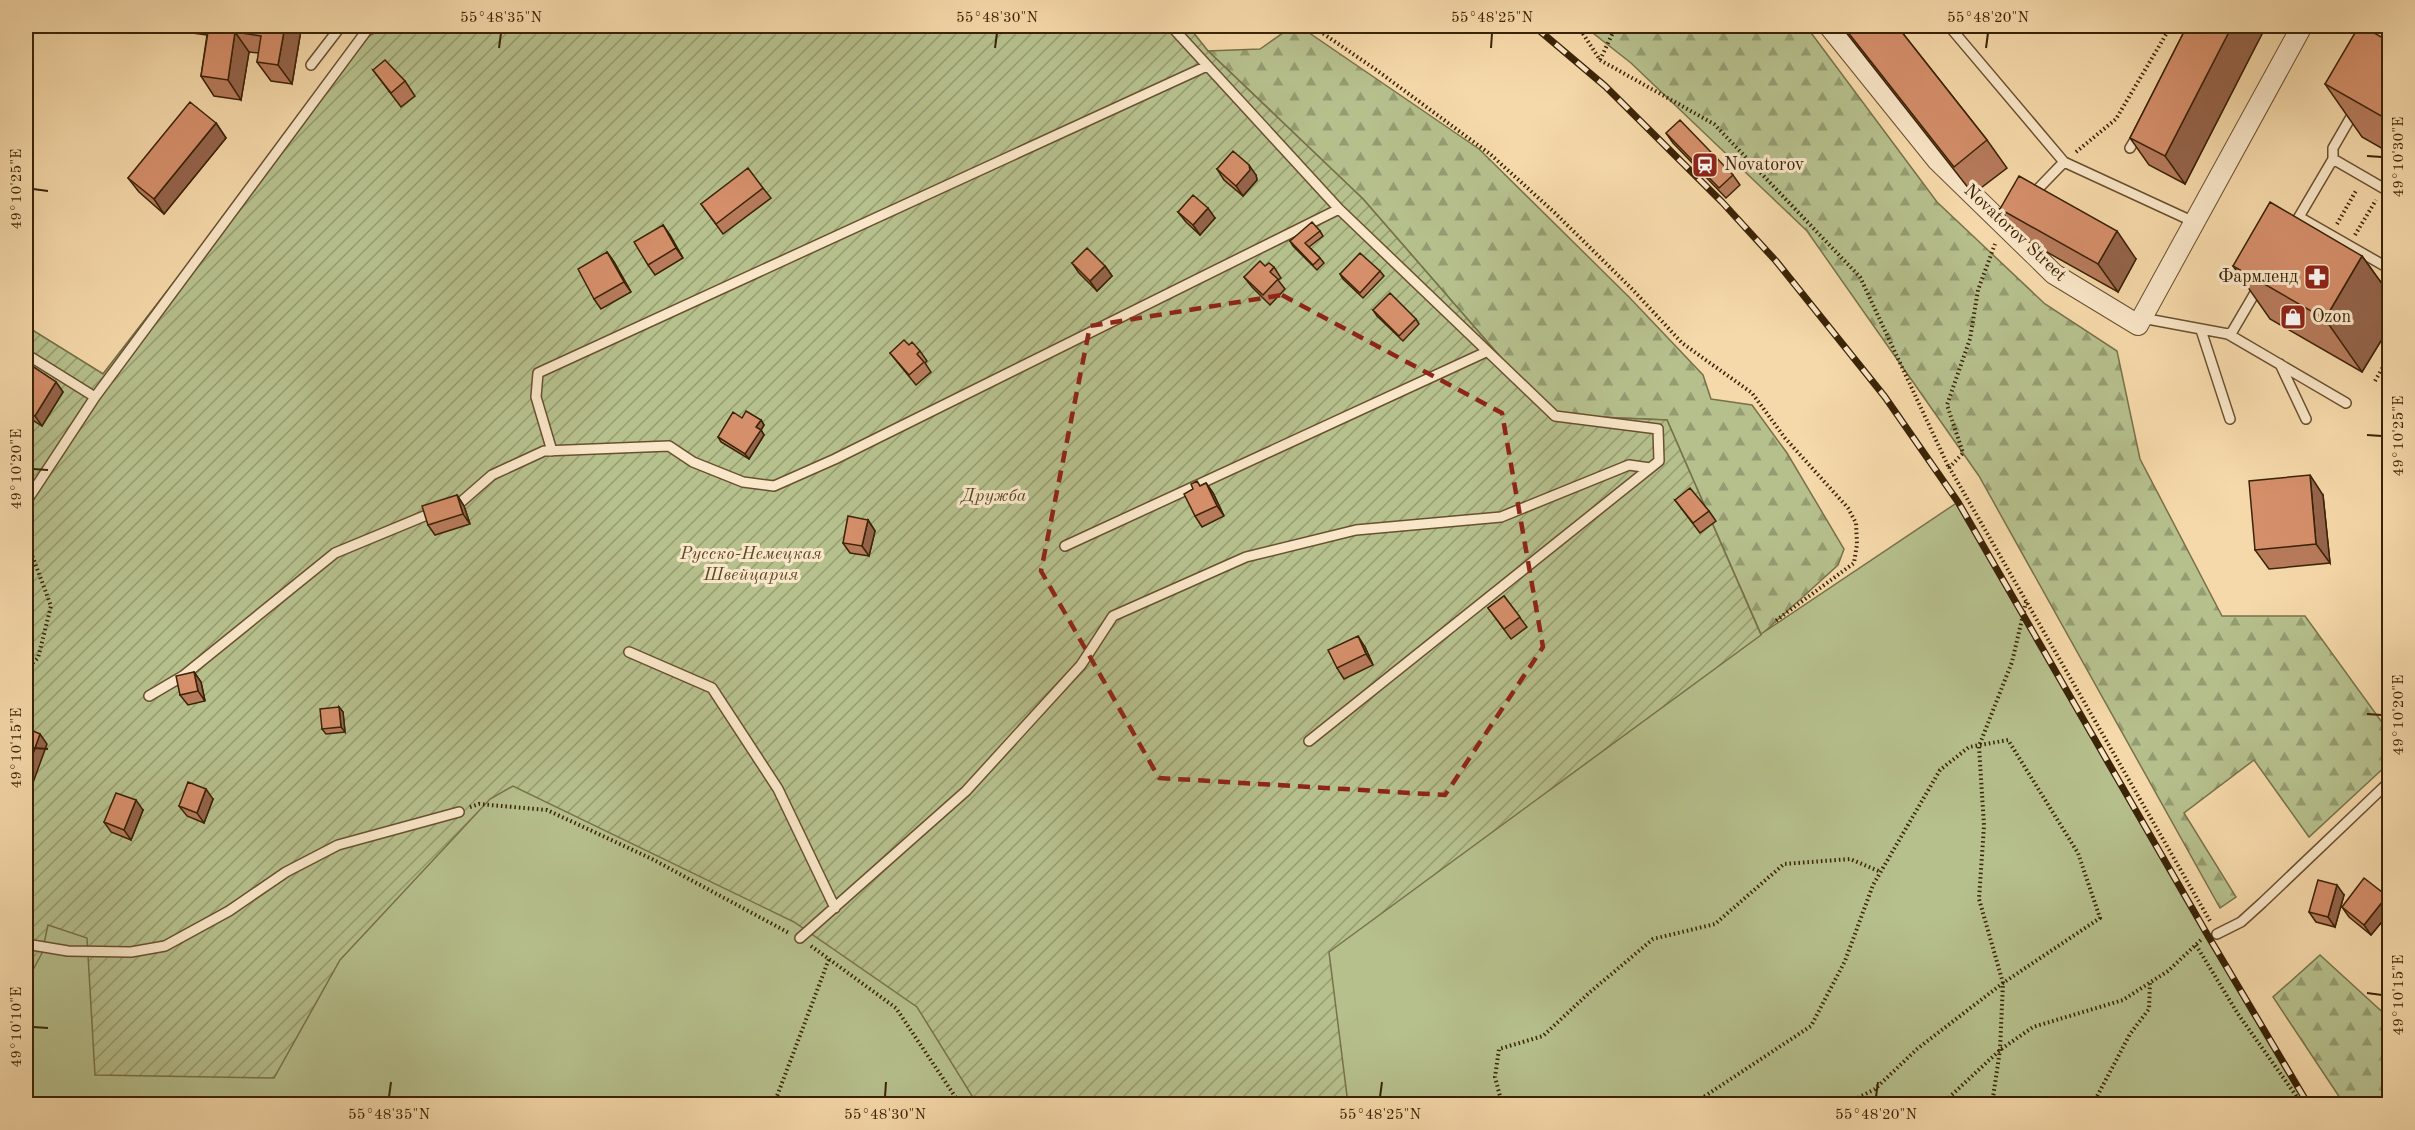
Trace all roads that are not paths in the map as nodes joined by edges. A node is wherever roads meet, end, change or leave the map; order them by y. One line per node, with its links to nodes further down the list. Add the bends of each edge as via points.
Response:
1 (341, 26): 7 (lane)
2 (370, 26): 28 (lane)
3 (1171, 26): 8 (lane)
4 (1829, 26): 22 (street, Novatorov Street, via 1936,160 2006,221 2054,274 2138,325)
5 (1949, 26): 13 (lane)
6 (2302, 26): 18 (street)
7 (311, 65)
8 (1207, 66): 16 (lane); 32 (lane, via 538,373 536,397)
9 (2363, 97): 12 (lane, via 2333,148)
10 (2141, 128): 11 (lane)
11 (2130, 148)
12 (2332, 159): 14 (lane); 17 (lane)
13 (2064, 162): 15 (lane); 18 (lane)
14 (2386, 190)
15 (2026, 201)
16 (1339, 209): 25 (lane); 32 (lane, via 774,486 743,482 693,462 669,446)
17 (2299, 217): 19 (lane); 20 (lane)
18 (2194, 222): 22 (street)
19 (2287, 237)
20 (2390, 269)
21 (2263, 279): 24 (lane)
22 (2142, 318): 23 (lane)
23 (2201, 330): 24 (lane); 30 (lane)
24 (2228, 334): 27 (lane)
25 (1486, 352): 33 (lane, via 1555,416 1658,429 1659,461); 35 (lane)
26 (26, 354): 28 (lane)
27 (2280, 364): 29 (lane); 31 (lane)
28 (95, 398): 34 (lane)
29 (2346, 403)
30 (2230, 419)
31 (2306, 419)
32 (552, 451): 37 (lane, via 492,475 461,502 335,553 183,676)
33 (1650, 468): 38 (lane); 41 (lane, via 1629,465 1501,517 1356,530 1246,557 1113,616 1082,665 966,791)
34 (26, 502)
35 (1065, 546)
36 (629, 652): 41 (lane, via 712,687 778,789)
37 (149, 696)
38 (1309, 741)
39 (2390, 781): 42 (lane, via 2241,922)
40 (459, 812): 44 (lane, via 338,845 165,946 131,952 69,951)
41 (836, 908): 43 (lane)
42 (2217, 934)
43 (800, 938)
44 (26, 944)

